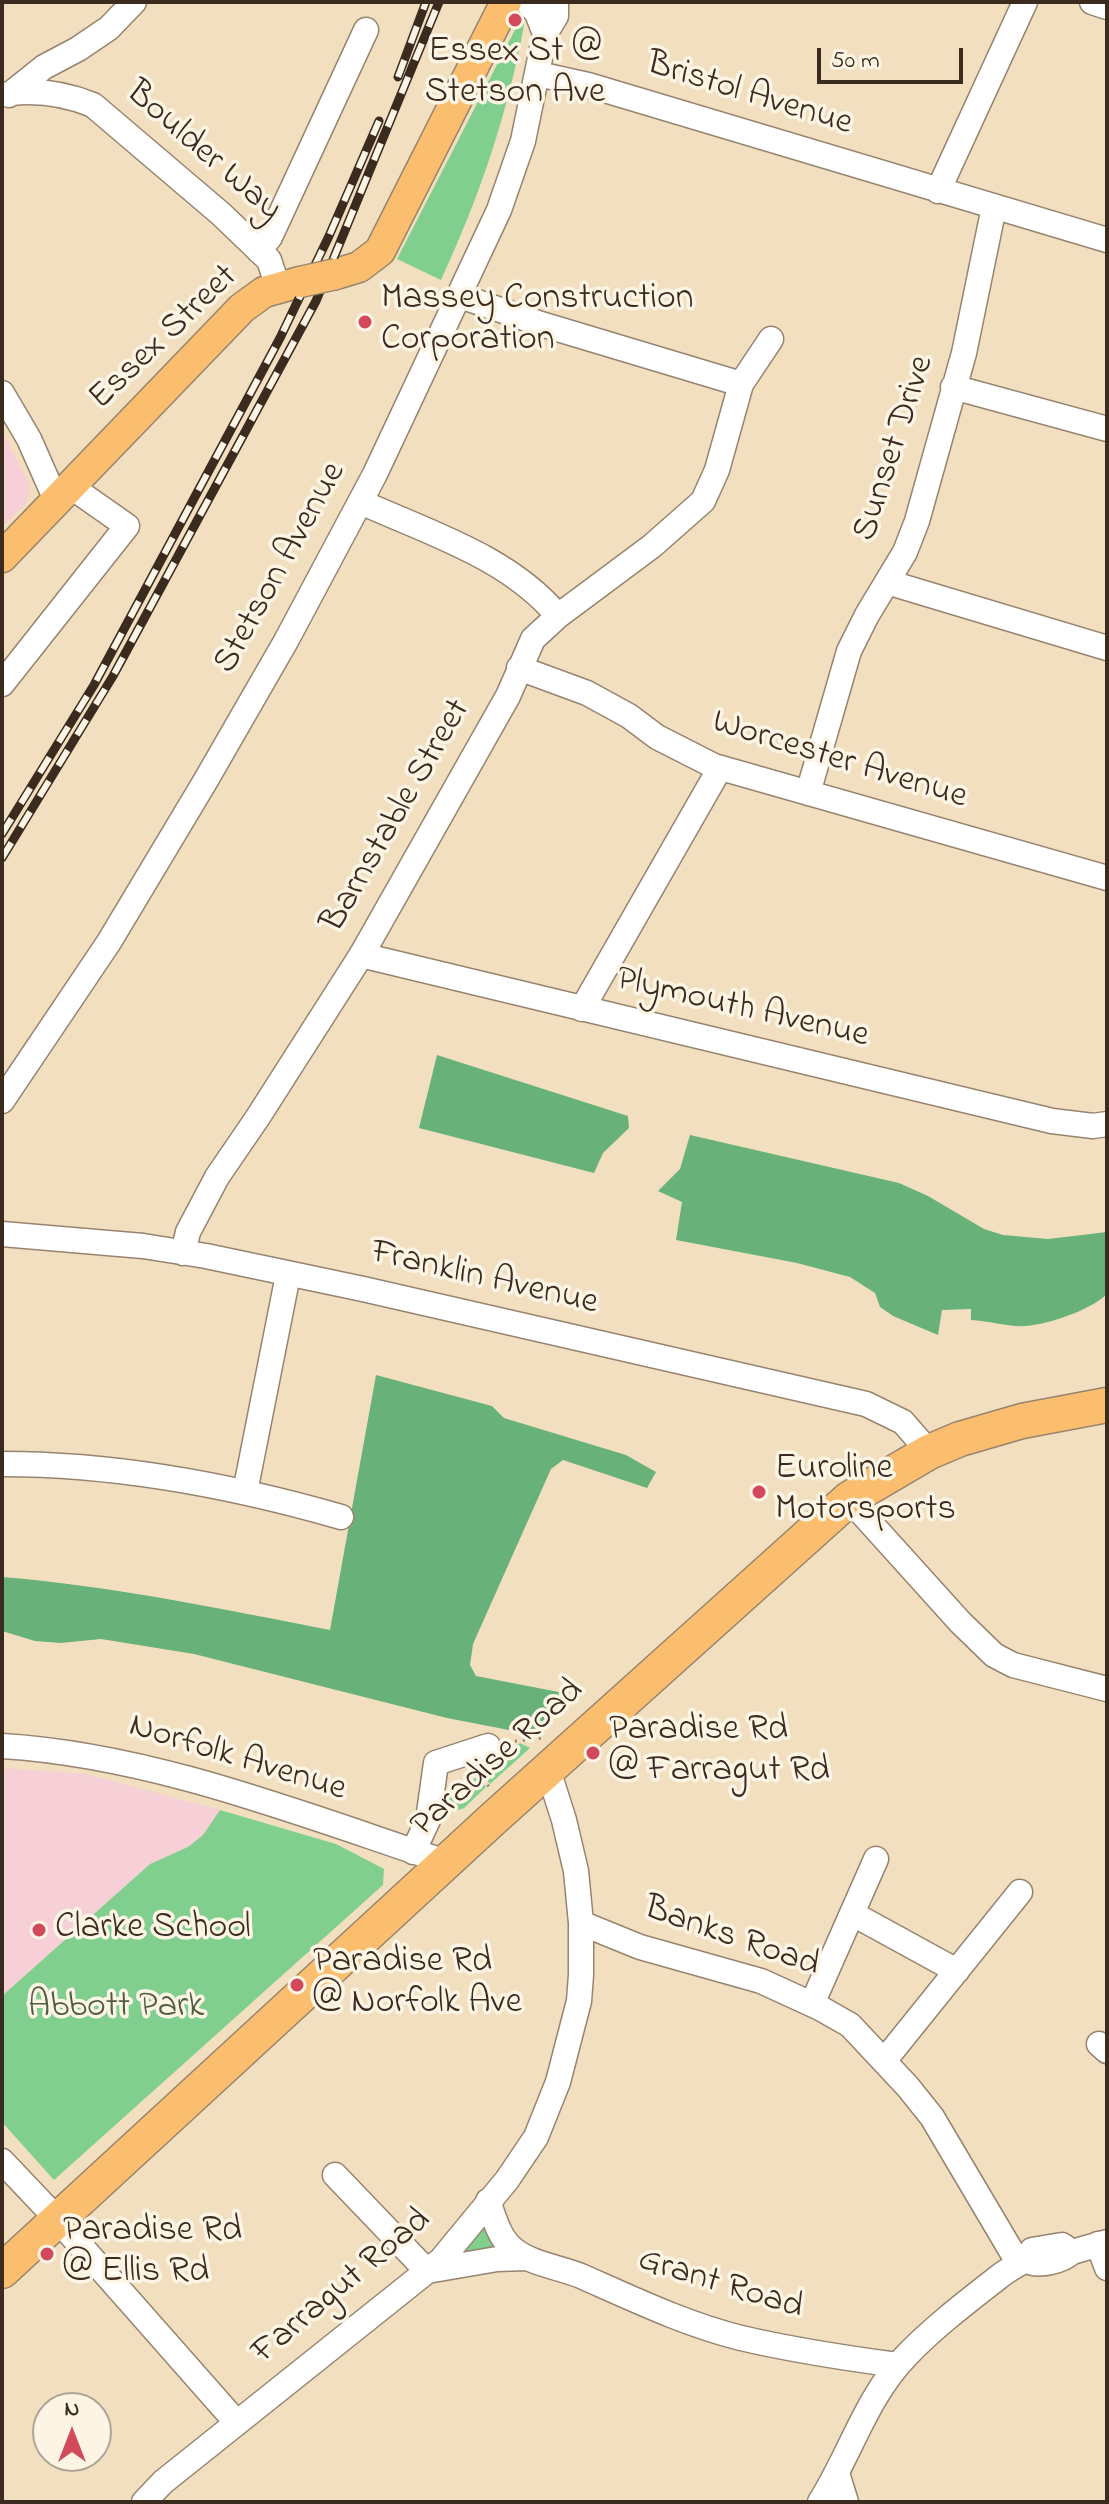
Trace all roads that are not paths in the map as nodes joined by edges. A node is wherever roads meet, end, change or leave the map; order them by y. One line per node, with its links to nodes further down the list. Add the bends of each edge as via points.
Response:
1 (134, 2): 11 (street, via 109,28 44,67)
2 (506, 2): 16 (main road, Essex Street, bridge, via 380,251 359,267)
3 (527, 2): 9 (street)
4 (556, 2): 9 (street, Stetson Avenue, via 556,16)
5 (1025, 2): 12 (street)
6 (1092, 2): 7 (street)
7 (1107, 7)
8 (366, 30): 15 (street)
9 (545, 34): 10 (street, Stetson Avenue)
10 (538, 74): 12 (street, Bristol Avenue); 17 (street, Stetson Avenue, via 511,179)
11 (6, 98): 15 (street, Boulder Way, via 49,92 93,105)
12 (938, 191): 13 (street, Bristol Avenue)
13 (994, 207): 14 (street, Bristol Avenue); 20 (street, Sunset Drive)
14 (1107, 240)
15 (259, 251): 16 (street, Boulder Way)
16 (289, 284): 23 (main road, Essex Street, via 264,292 242,308)
17 (460, 296): 19 (street); 24 (street, Stetson Avenue)
18 (771, 339): 19 (street, Barnstable Street)
19 (741, 384): 27 (street, Barnstable Street, via 703,501)
20 (953, 387): 22 (street); 26 (street, Sunset Drive, via 917,521)
21 (2, 393): 23 (street)
22 (1107, 429)
23 (63, 493): 25 (main road, Essex Street); 30 (street, via 127,526)
24 (361, 502): 27 (street, via 497,565 540,595); 36 (street, Stetson Avenue, via 142,888)
25 (2, 557)
26 (887, 582): 28 (street); 32 (street, Sunset Drive, via 849,651)
27 (558, 616): 29 (street, Barnstable Street, via 533,639)
28 (1107, 648)
29 (519, 668): 31 (street, Worcester Avenue, via 587,693); 34 (street, Barnstable Street)
30 (2, 684)
31 (720, 768): 32 (street, Worcester Avenue); 35 (street)
32 (808, 793): 33 (street, Worcester Avenue)
33 (1107, 878)
34 (361, 955): 35 (street, Plymouth Avenue); 39 (street, Barnstable Street, via 217,1177 188,1232)
35 (582, 1009): 37 (street, Plymouth Avenue, via 1052,1121)
36 (2, 1101)
37 (1107, 1124)
38 (2, 1234): 39 (street, Franklin Avenue)
39 (183, 1253): 40 (street, Franklin Avenue)
40 (288, 1275): 42 (street, Franklin Avenue, via 866,1404 903,1422); 44 (street)
41 (1107, 1405): 42 (highway, Paradise Road, via 1022,1421)
42 (929, 1452): 45 (highway, Paradise Road)
43 (2, 1464): 44 (street, via 128,1471)
44 (245, 1492): 46 (street)
45 (849, 1499): 47 (street, via 994,1655 1013,1665); 50 (highway, Paradise Road)
46 (341, 1517)
47 (1107, 1689)
48 (2, 1746): 51 (street, Norfolk Avenue, via 140,1765)
49 (488, 1746): 51 (street, via 436,1763 428,1820)
50 (546, 1754): 53 (highway, Paradise Road); 56 (street, Farragut Road, via 571,1846)
51 (413, 1852): 53 (street, Norfolk Avenue)
52 (876, 1859): 55 (street)
53 (446, 1862): 63 (highway, Paradise Road)
54 (1020, 1892): 57 (street)
55 (853, 1914): 57 (street); 58 (street)
56 (581, 1923): 58 (street, Banks Road, via 640,1947 761,1981); 62 (street, Farragut Road, via 579,2001 558,2082 536,2137)
57 (957, 1971): 59 (street)
58 (812, 2004): 59 (street, Banks Road, via 850,2025)
59 (884, 2061): 66 (street, Banks Road, via 932,2117)
60 (2, 2161): 63 (street)
61 (335, 2175): 69 (street)
62 (488, 2201): 65 (street, Grant Road, via 503,2237); 69 (street, Farragut Road)
63 (58, 2220): 68 (highway, Paradise Road); 71 (street)
64 (1103, 2243): 66 (street, via 1063,2258); 67 (street)
65 (526, 2258): 69 (street, Grant Road); 70 (street, Grant Road, via 740,2337)
66 (1022, 2262): 70 (street, via 959,2308)
67 (1107, 2268)
68 (2, 2271)
69 (427, 2271): 71 (street, Farragut Road)
70 (897, 2365): 72 (street, via 872,2401)
71 (237, 2423): 73 (street, Farragut Road)
72 (837, 2473): 74 (street); 75 (street)
73 (144, 2502)
74 (820, 2502)
75 (846, 2502)

